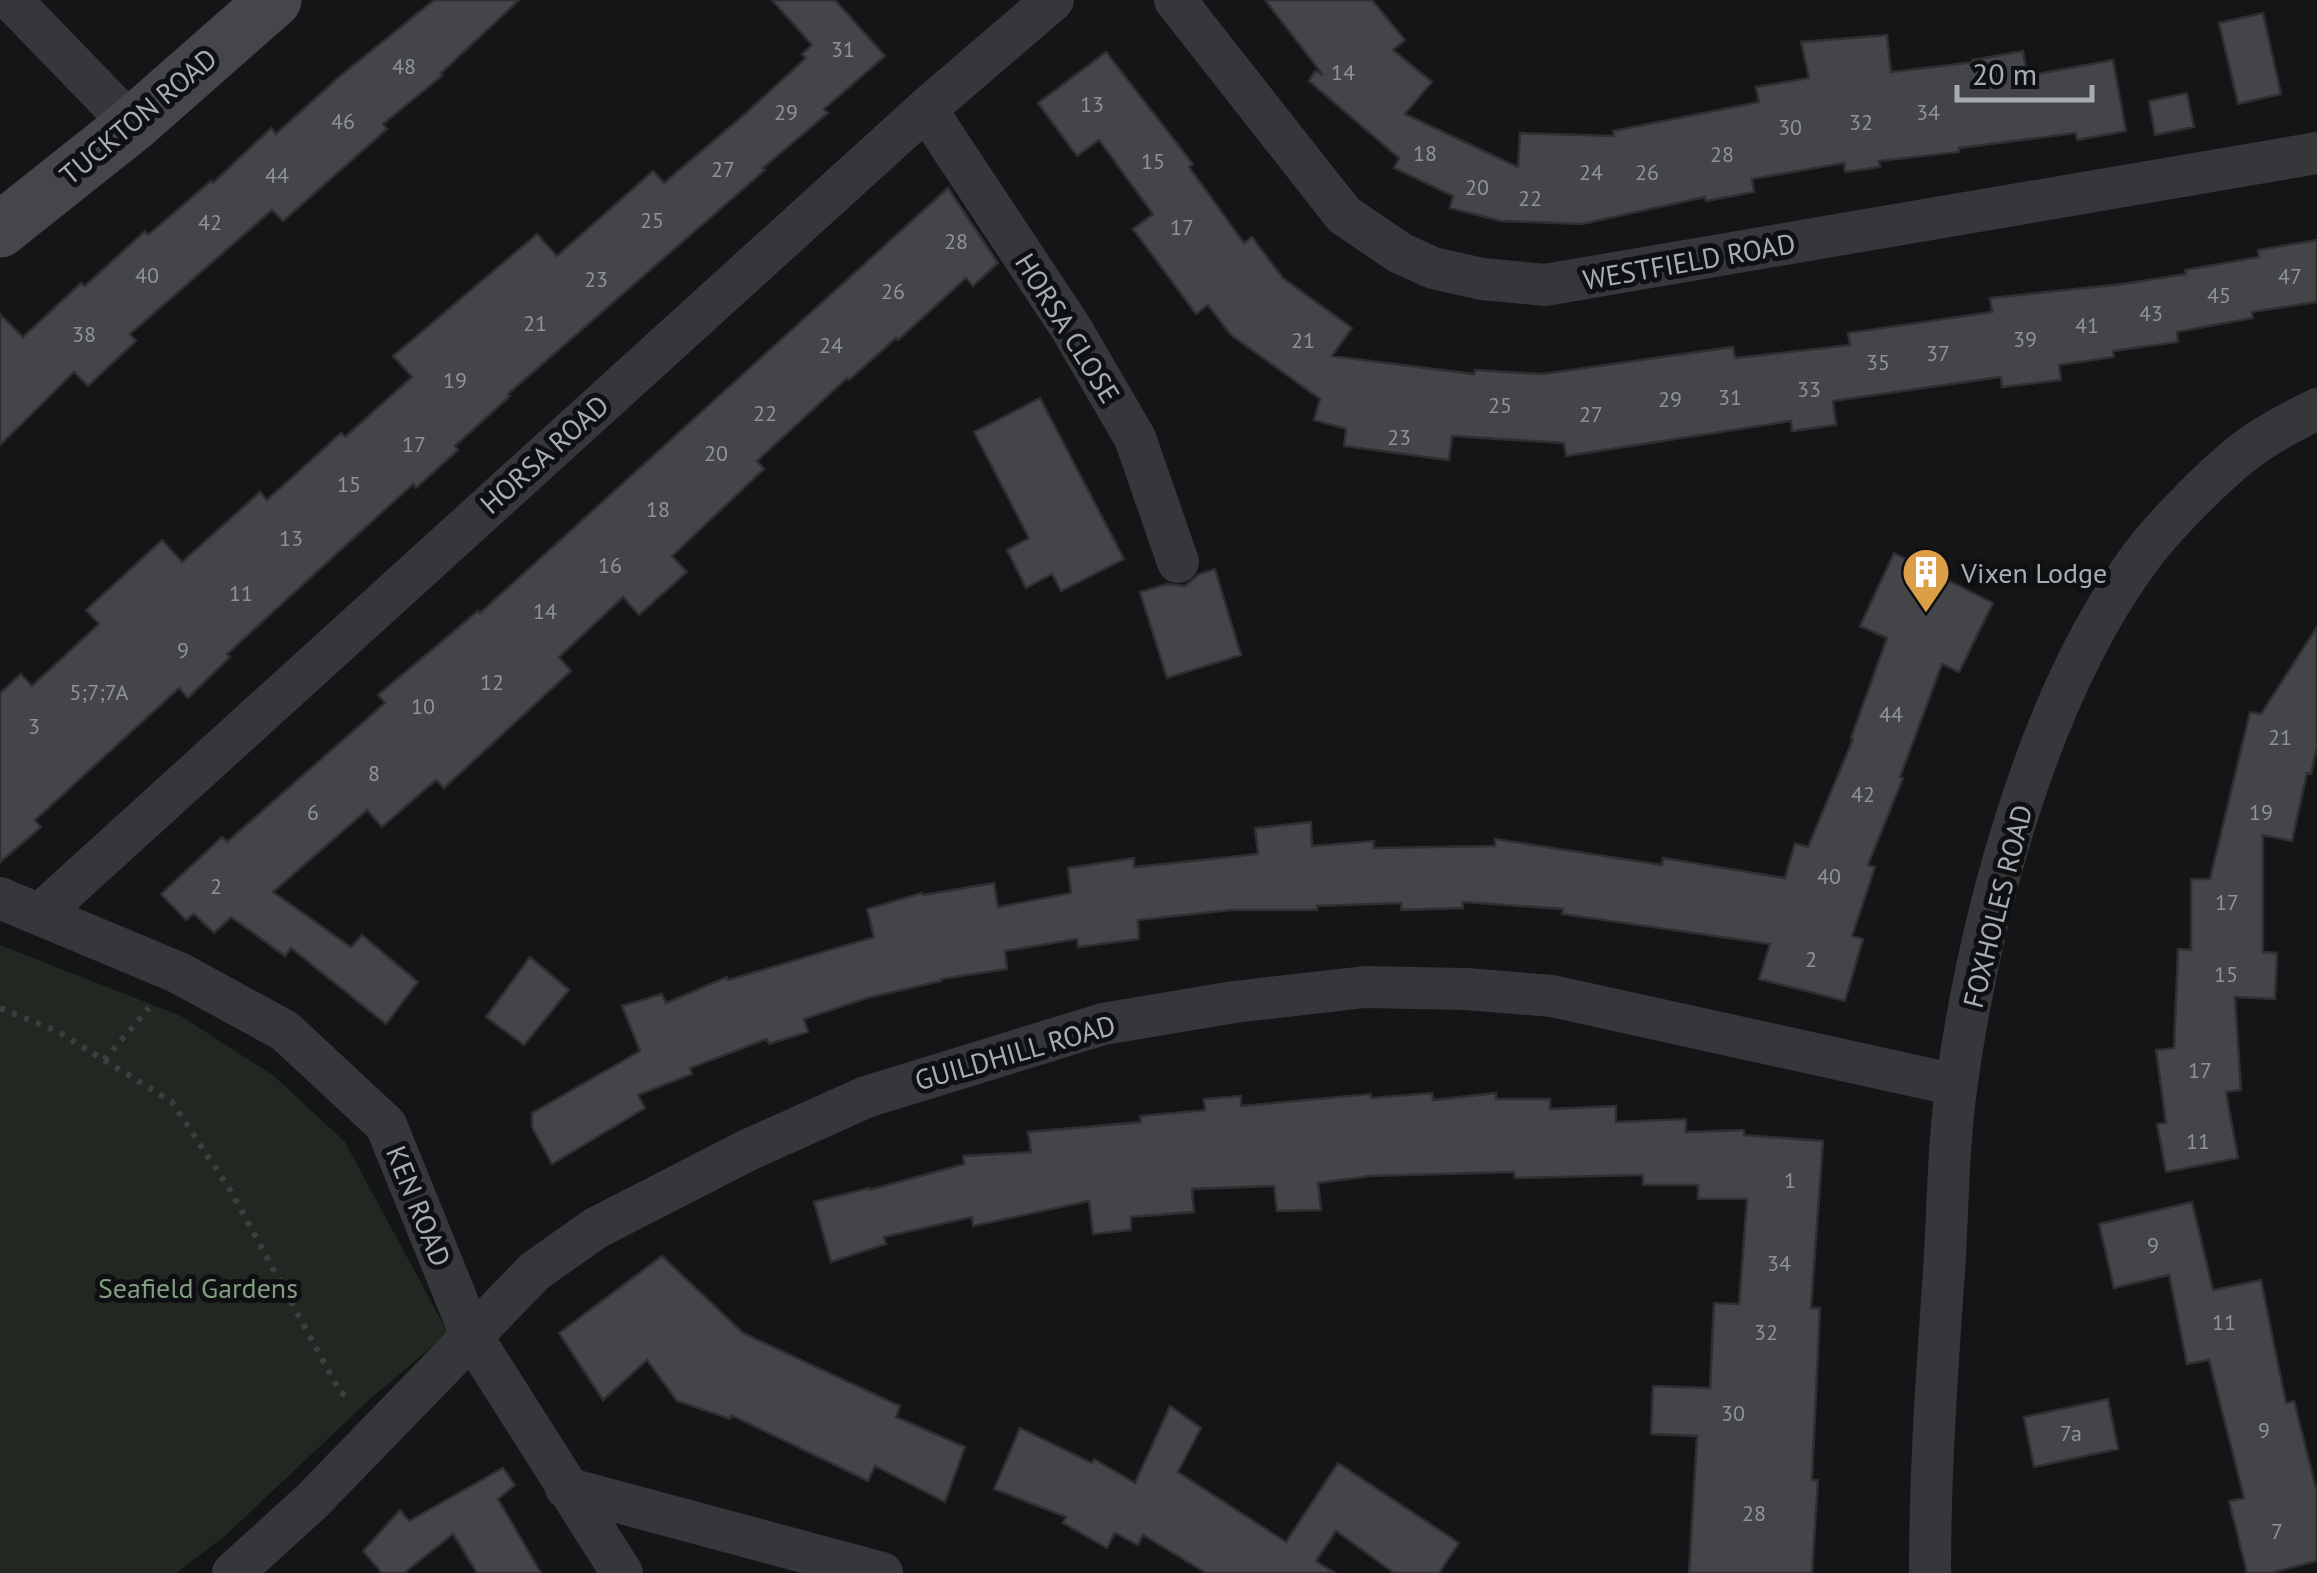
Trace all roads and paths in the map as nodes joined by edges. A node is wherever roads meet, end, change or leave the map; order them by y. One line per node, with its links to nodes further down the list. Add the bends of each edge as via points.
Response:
1 (11, 0): 6 (street)
2 (274, 0): 6 (street, TUCKTON ROAD)
3 (1054, 0): 5 (street, HORSA ROAD)
4 (1175, 0): 7 (street, WESTFIELD ROAD, via 1344,216 1400,253 1482,280 1544,285)
5 (926, 109): 10 (street, HORSA CLOSE, via 1135,438); 12 (street, HORSA ROAD)
6 (132, 125): 8 (street, TUCKTON ROAD)
7 (2317, 153)
8 (0, 230)
9 (2317, 409): 16 (street, FOXHOLES ROAD, via 2260,440 2195,496 2136,564 2095,631 2018,814 1980,948)
10 (1178, 562)
11 (0, 898): 12 (street, KEN ROAD)
12 (40, 914): 13 (street, KEN ROAD)
13 (179, 973): 15 (path); 17 (street, KEN ROAD, via 285,1031 386,1125)
14 (0, 1008): 15 (path)
15 (104, 1060): 18 (path, via 172,1102 232,1192 340,1392)
16 (1956, 1085): 17 (street, GUILDHILL ROAD, via 1552,996 1466,989 1365,987 1103,1024 866,1098 748,1150 596,1228 535,1271); 23 (street, FOXHOLES ROAD)
17 (471, 1335): 18 (street, GUILDHILL ROAD); 19 (street, KEN ROAD)
18 (389, 1420): 20 (street, GUILDHILL ROAD)
19 (566, 1488): 21 (street, KEN ROAD); 22 (street)
20 (233, 1573)
21 (622, 1573)
22 (882, 1573)
23 (1930, 1573)

